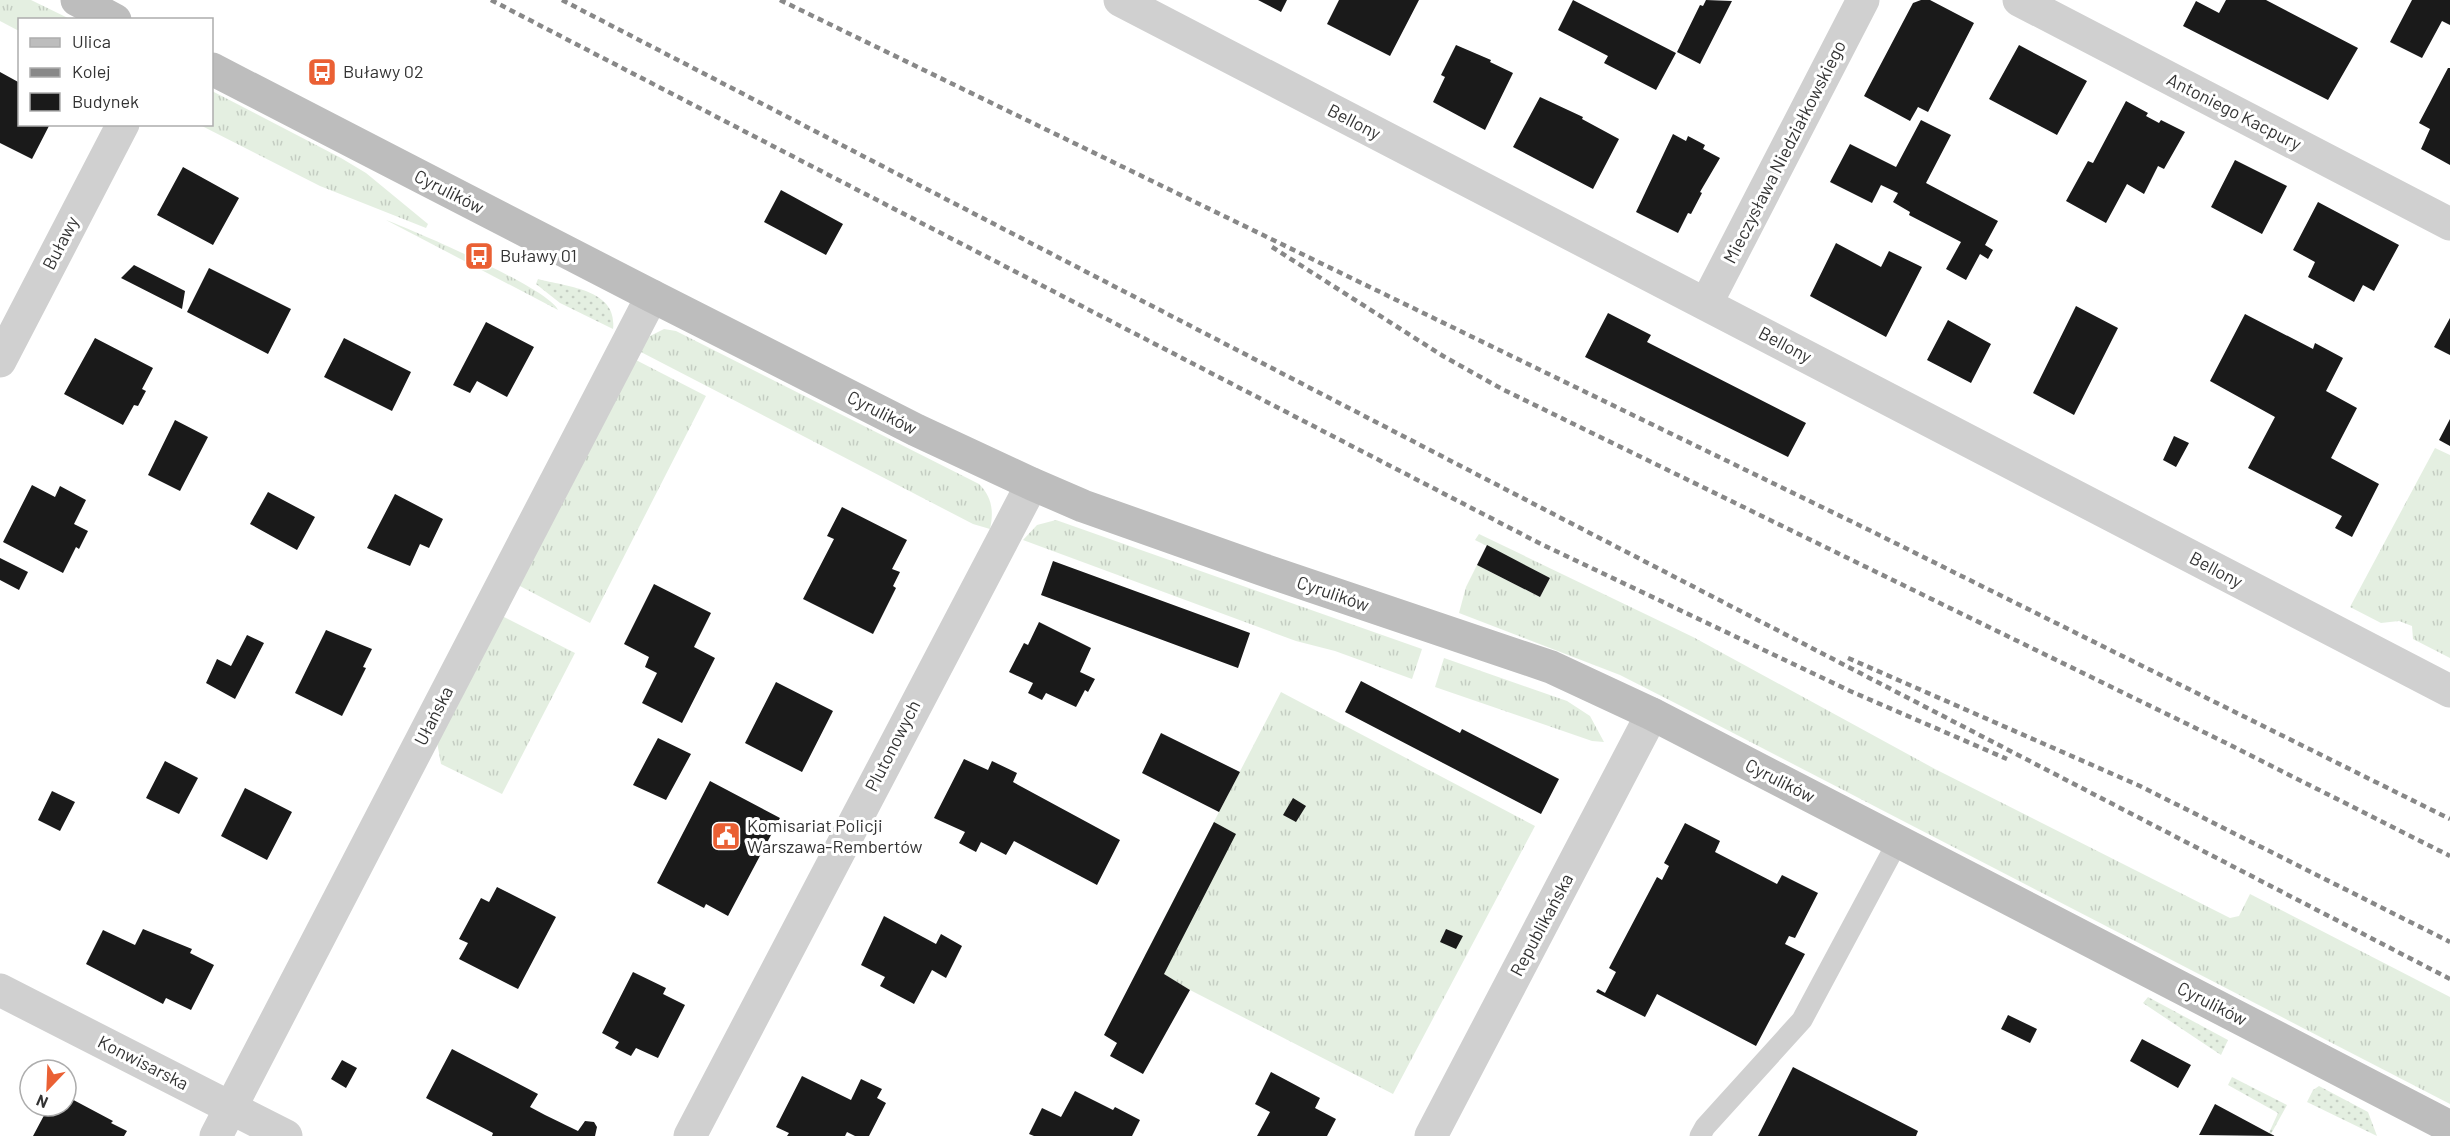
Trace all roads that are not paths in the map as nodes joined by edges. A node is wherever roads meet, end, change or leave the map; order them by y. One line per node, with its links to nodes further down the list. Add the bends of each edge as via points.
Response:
1 (77, 0): 5 (main road)
2 (1120, 0): 10 (street, Bellony)
3 (1863, 0): 10 (street, Mieczysława Niedziałkowskiego)
4 (2019, 0): 8 (street, Antoniego Kacpury)
5 (111, 18)
6 (213, 70): 9 (main road, Cyrulików)
7 (122, 126): 11 (street, Buławy)
8 (2450, 224)
9 (652, 296): 12 (main road, Cyrulików, via 916,430); 17 (street, Ułańska)
10 (1707, 304): 13 (street, Bellony)
11 (0, 361)
12 (1032, 484): 14 (main road, Cyrulików, via 1250,565 1551,667); 21 (street, Plutonowych)
13 (2450, 691)
14 (1652, 714): 15 (main road, Cyrulików); 22 (street, Republikańska)
15 (1898, 841): 18 (main road, Cyrulików); 23 (lane, via 1802,1020)
16 (0, 990): 17 (street, Konwisarska)
17 (231, 1108): 19 (street, Ułańska); 20 (street, Konwisarska)
18 (2450, 1127)
19 (216, 1136)
20 (286, 1136)
21 (690, 1136)
22 (1431, 1136)
23 (1700, 1136)

